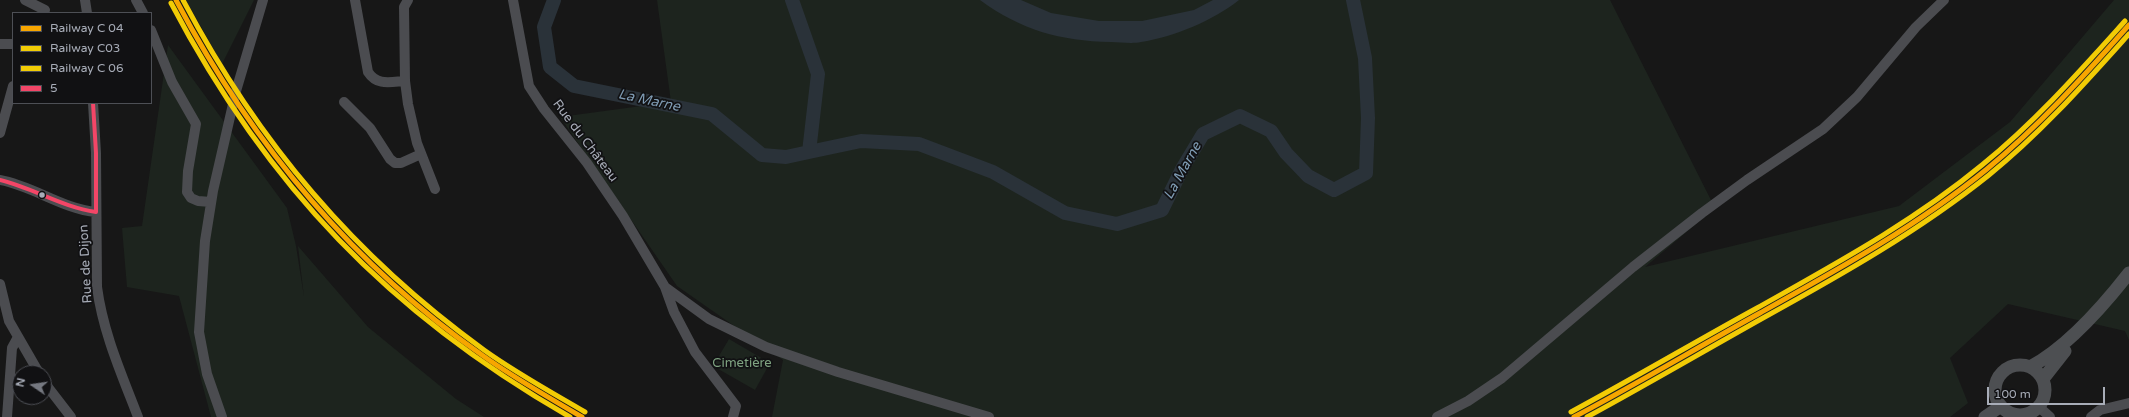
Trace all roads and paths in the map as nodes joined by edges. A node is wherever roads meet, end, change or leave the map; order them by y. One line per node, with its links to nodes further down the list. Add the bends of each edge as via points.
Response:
1 (24, 0): 9 (street)
2 (85, 0): 10 (street)
3 (136, 0): 11 (street)
4 (263, 0): 24 (street, via 236,91)
5 (355, 0): 15 (street, via 368,72 376,81)
6 (408, 0): 15 (street, via 404,8)
7 (512, 0): 28 (street, Rue du Château, via 529,86 544,109 588,163)
8 (1944, 0): 44 (street, via 1916,27 1857,96 1823,129 1702,213 1502,378 1468,401)
9 (46, 8)
10 (87, 12)
11 (142, 12)
12 (152, 32): 24 (street, via 172,82 196,124 187,192 191,198 198,201)
13 (0, 44): 14 (street)
14 (12, 44)
15 (405, 81): 21 (street, via 413,129)
16 (12, 87): 17 (street)
17 (4, 99): 20 (street)
18 (344, 102): 21 (street, via 370,128 395,163)
19 (93, 104): 25 (street, Rue de Dijon)
20 (0, 133)
21 (421, 154): 23 (street)
22 (0, 180): 25 (street, via 14,182)
23 (435, 189)
24 (211, 202): 41 (street, via 205,241 199,332 207,374)
25 (96, 212): 40 (street, Rue de Dijon, via 97,287 100,305 109,340)
26 (2129, 273): 32 (main road, via 2065,342)
27 (2129, 286): 33 (main road, via 2061,354)
28 (665, 287): 42 (street, via 674,312 695,352 736,406); 43 (street, via 709,319 766,348)
29 (0, 288): 30 (street, via 9,321)
30 (18, 337): 31 (street); 38 (street, via 12,348)
31 (34, 365)
32 (2030, 367): 33 (main road); 36 (main road, via 2016,366 2003,372 1998,378 1995,392)
33 (2043, 379): 37 (main road, via 2045,392)
34 (52, 392): 39 (street)
35 (2129, 403): 47 (street, via 2100,410)
36 (2001, 406): 37 (main road, via 2010,413 2023,415); 45 (main road)
37 (2039, 407): 46 (street)
38 (8, 417)
39 (71, 417)
40 (138, 417)
41 (222, 417)
42 (733, 417)
43 (989, 417)
44 (1437, 417)
45 (1985, 417)
46 (2050, 417)
47 (2091, 417)

